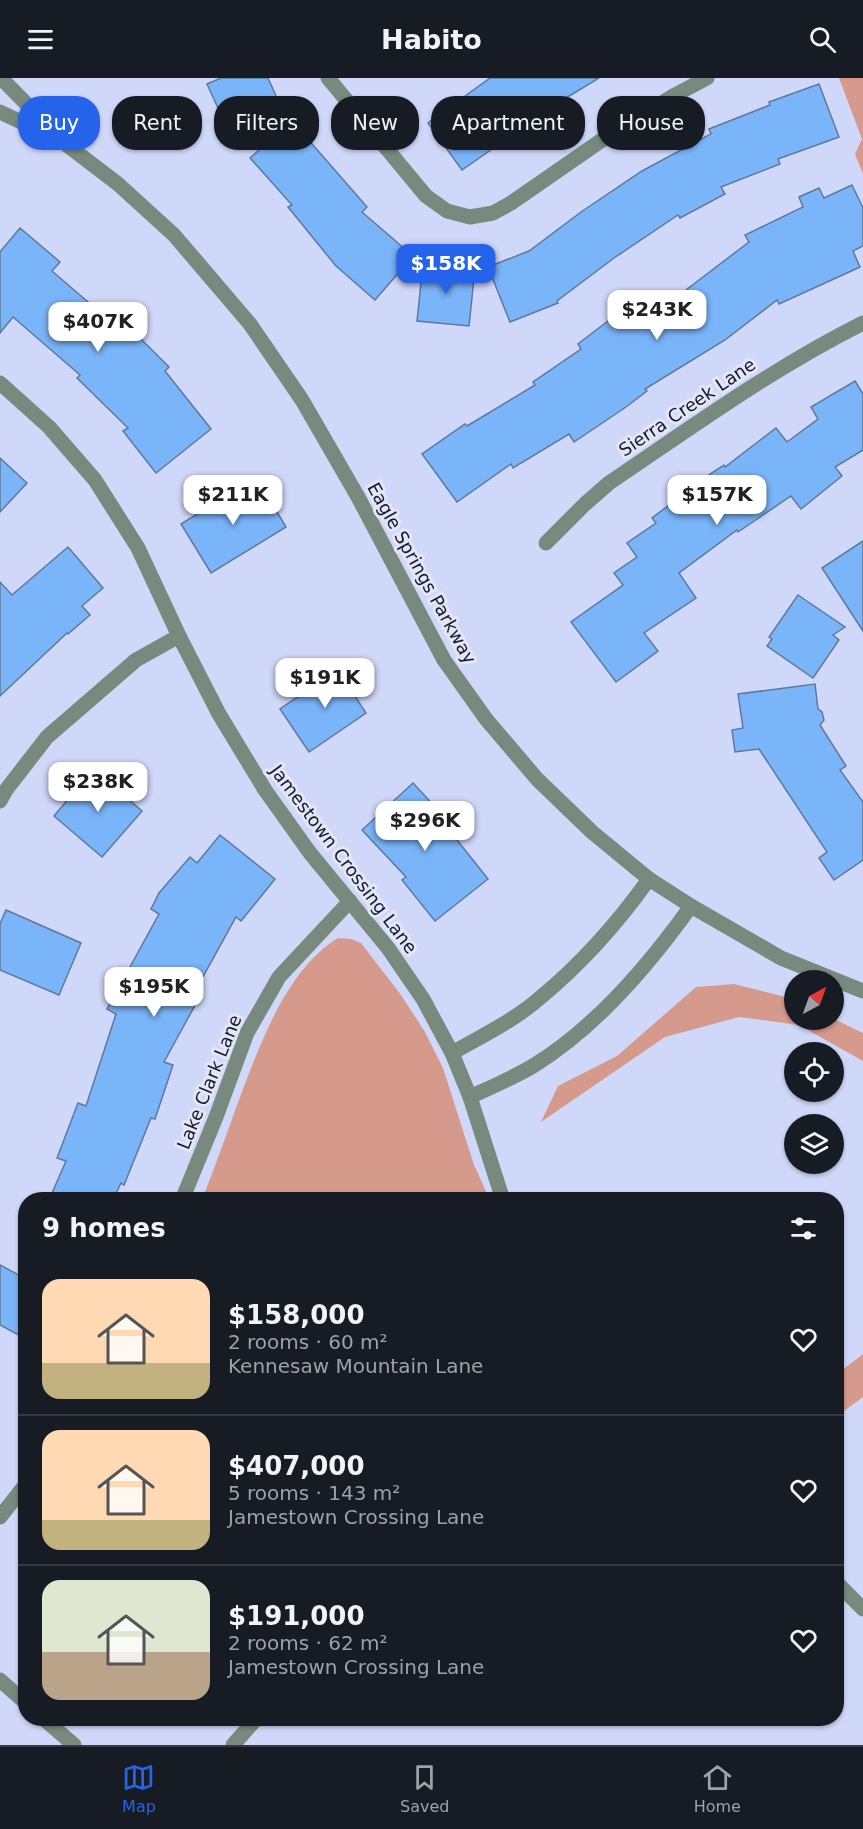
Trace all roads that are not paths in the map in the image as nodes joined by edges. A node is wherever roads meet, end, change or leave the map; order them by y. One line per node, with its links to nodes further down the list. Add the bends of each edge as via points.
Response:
1 (1, 78): 4 (street, Eagle Springs Parkway)
2 (328, 78): 3 (street, via 426,196 447,211 470,217 493,213 511,203 602,140)
3 (707, 78)
4 (19, 96)
5 (0, 112): 6 (street, Eagle Springs Parkway)
6 (18, 121)
7 (74, 150): 13 (street, Eagle Springs Parkway, via 174,235 250,324 302,400 358,496 444,660 486,719 537,779)
8 (863, 323): 10 (street, Sierra Creek Lane, via 771,374 609,483)
9 (0, 382): 11 (street, Jamestown Crossing Lane, via 49,427 95,480 138,548)
10 (546, 543)
11 (179, 636): 12 (street, via 136,660 47,737); 14 (street, Jamestown Crossing Lane, via 219,714 265,790)
12 (0, 801)
13 (649, 879): 15 (street, Eagle Springs Parkway); 17 (street, via 601,937 541,998 505,1024)
14 (350, 901): 17 (street, Jamestown Crossing Lane, via 423,999); 19 (street, Lake Clark Lane, via 279,977 246,1033)
15 (691, 906): 16 (street, Eagle Springs Parkway, via 781,958); 18 (street, via 628,984 574,1037 532,1066)
16 (863, 991)
17 (452, 1053): 18 (street, Jamestown Crossing Lane)
18 (471, 1097): 20 (street, Jamestown Crossing Lane)
19 (185, 1192)
20 (501, 1192)
21 (18, 1494): 22 (street)
22 (0, 1517)
23 (844, 1590): 24 (street)
24 (863, 1609)
25 (0, 1680): 26 (street)
26 (18, 1696)
27 (52, 1726): 29 (street)
28 (250, 1726): 30 (street)
29 (74, 1745)
30 (233, 1745)

